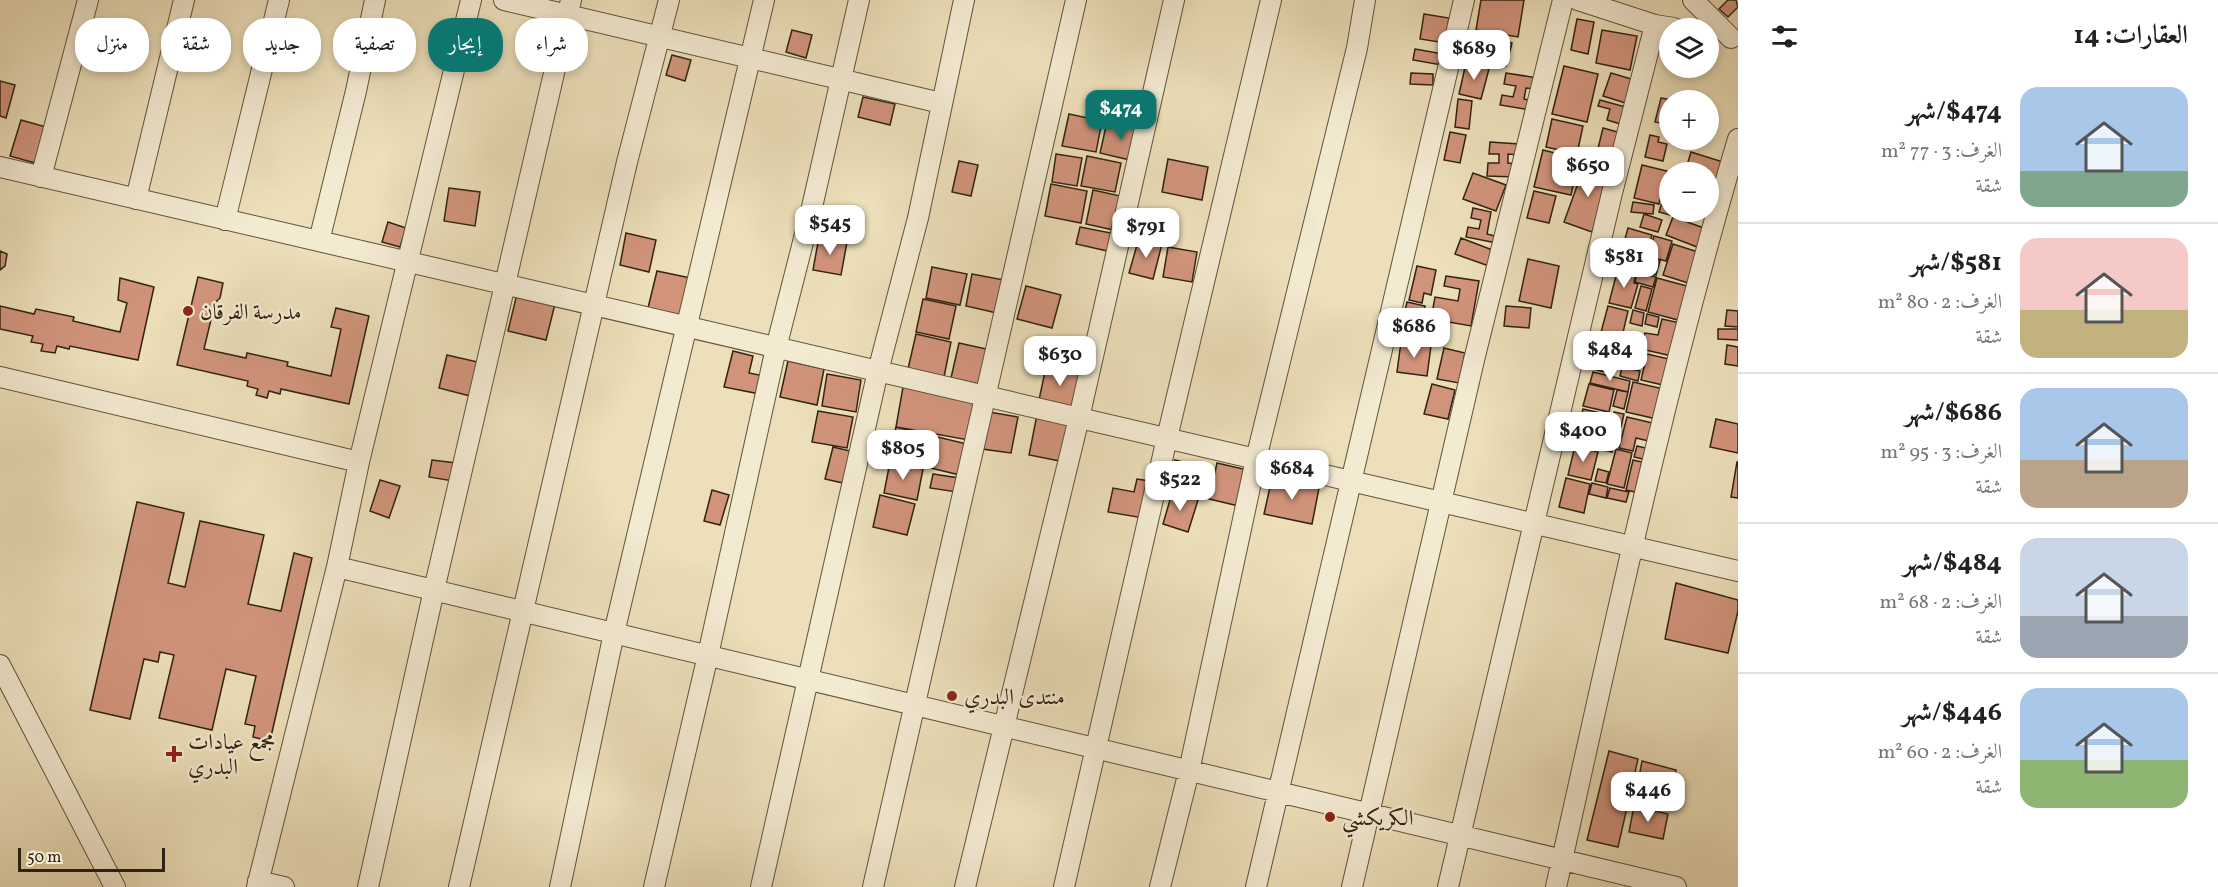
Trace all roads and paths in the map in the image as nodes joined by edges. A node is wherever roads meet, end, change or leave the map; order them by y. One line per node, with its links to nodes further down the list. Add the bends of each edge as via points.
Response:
1 (88, 0): 30 (street)
2 (184, 0): 31 (street)
3 (279, 0): 32 (street)
4 (375, 0): 33 (street)
5 (471, 0): 34 (street)
6 (504, 0): 19 (street)
7 (669, 0): 21 (street)
8 (764, 0): 25 (street)
9 (859, 0): 26 (street)
10 (964, 0): 27 (street)
11 (1076, 0): 41 (street)
12 (1173, 0): 42 (street)
13 (1271, 0): 43 (street)
14 (1365, 0): 44 (street, via 1357,48)
15 (1464, 0): 46 (street)
16 (1563, 0): 47 (street)
17 (1578, 0): 20 (street)
18 (1694, 0): 23 (street)
19 (569, 7): 21 (street); 35 (street)
20 (1659, 25)
21 (661, 37): 25 (street); 36 (street, via 627,162)
22 (1719, 37): 23 (street)
23 (1734, 40)
24 (1659, 46): 48 (street, via 1609,204)
25 (750, 58): 26 (street); 37 (street)
26 (841, 79): 27 (street); 38 (street)
27 (941, 103): 39 (street, via 918,218)
28 (1738, 139): 49 (street, via 1714,219)
29 (0, 167): 30 (street)
30 (41, 177): 31 (street)
31 (136, 199): 32 (street)
32 (225, 220): 33 (street)
33 (319, 242): 34 (street)
34 (407, 262): 35 (street); 45 (street)
35 (504, 284): 36 (street); 52 (street)
36 (595, 305): 37 (street); 53 (street)
37 (686, 327): 38 (street); 54 (street)
38 (776, 348): 39 (street); 55 (street)
39 (878, 371): 41 (street); 57 (street)
40 (0, 377): 45 (street)
41 (986, 396): 42 (street); 58 (street)
42 (1079, 418): 43 (street); 59 (street)
43 (1167, 438): 44 (street); 60 (street)
44 (1256, 459): 46 (street); 61 (street)
45 (359, 462): 50 (street)
46 (1352, 481): 47 (street); 62 (street)
47 (1440, 502): 48 (street); 63 (street)
48 (1535, 524): 49 (street); 64 (street)
49 (1633, 547): 51 (street); 65 (street)
50 (337, 567): 52 (street); 66 (street)
51 (1738, 571)
52 (434, 590): 53 (street); 69 (street)
53 (523, 611): 54 (street); 70 (street)
54 (614, 633): 55 (street); 71 (street)
55 (708, 655): 57 (street); 72 (street)
56 (0, 665): 67 (street)
57 (808, 679): 58 (street); 73 (street)
58 (915, 705): 59 (street); 74 (street)
59 (1005, 726): 60 (street); 75 (street)
60 (1095, 748): 61 (street); 76 (street)
61 (1189, 771): 62 (street); 77 (street)
62 (1279, 792): 63 (street); 78 (street)
63 (1370, 814): 64 (street); 79 (street)
64 (1459, 835): 65 (street); 80 (street)
65 (1562, 860): 81 (street); 82 (street)
66 (258, 884): 68 (street)
67 (115, 887)
68 (284, 887)
69 (368, 887)
70 (459, 887)
71 (560, 887)
72 (654, 887)
73 (761, 887)
74 (873, 887)
75 (965, 887)
76 (1064, 887)
77 (1160, 887)
78 (1256, 887)
79 (1352, 887)
80 (1448, 887)
81 (1556, 887)
82 (1676, 887)

